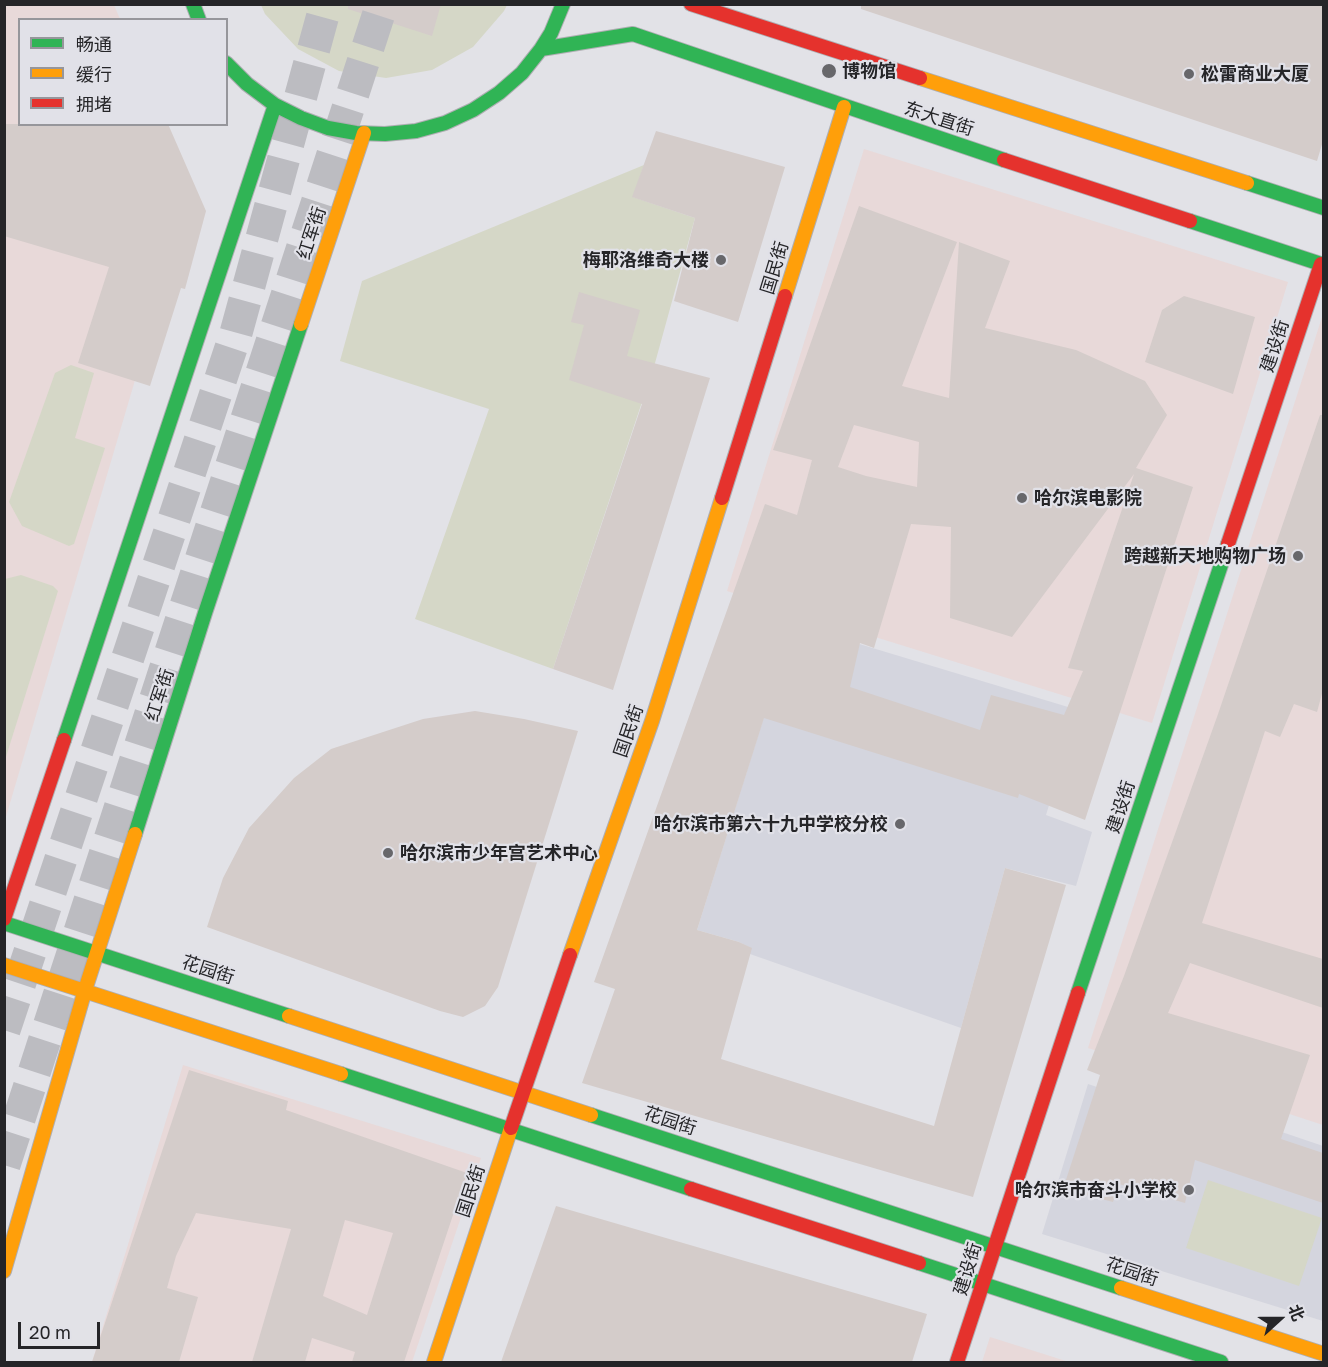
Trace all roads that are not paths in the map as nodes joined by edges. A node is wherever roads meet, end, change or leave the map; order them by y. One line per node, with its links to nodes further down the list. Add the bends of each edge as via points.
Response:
1 (563, 4): 3 (main road)
2 (691, 4): 8 (main road, 东大直街)
3 (541, 49): 6 (main road, 东大直街, via 633,34); 7 (main road, via 522,73 473,110 416,130)
4 (228, 65): 5 (main road)
5 (275, 105): 7 (main road, via 328,128); 10 (main road)
6 (844, 107): 9 (main road, 东大直街); 14 (main road, 国民街, via 652,721)
7 (364, 133): 11 (main road, 红军街)
8 (1323, 208)
9 (1322, 265): 16 (main road, 建设街)
10 (4, 921): 11 (main road, 花园街)
11 (97, 952): 13 (main road, 红军街); 14 (main road, 花园街)
12 (4, 965): 13 (main road)
13 (85, 990): 15 (main road); 17 (main road, 红军街)
14 (523, 1092): 15 (main road, 国民街); 16 (main road, 花园街)
15 (510, 1131): 18 (main road); 20 (main road, 国民街)
16 (994, 1246): 18 (main road, 建设街); 19 (main road, 花园街)
17 (4, 1271)
18 (982, 1284): 21 (main road, 建设街); 22 (main road)
19 (1323, 1354)
20 (434, 1362)
21 (957, 1362)
22 (1221, 1362)

